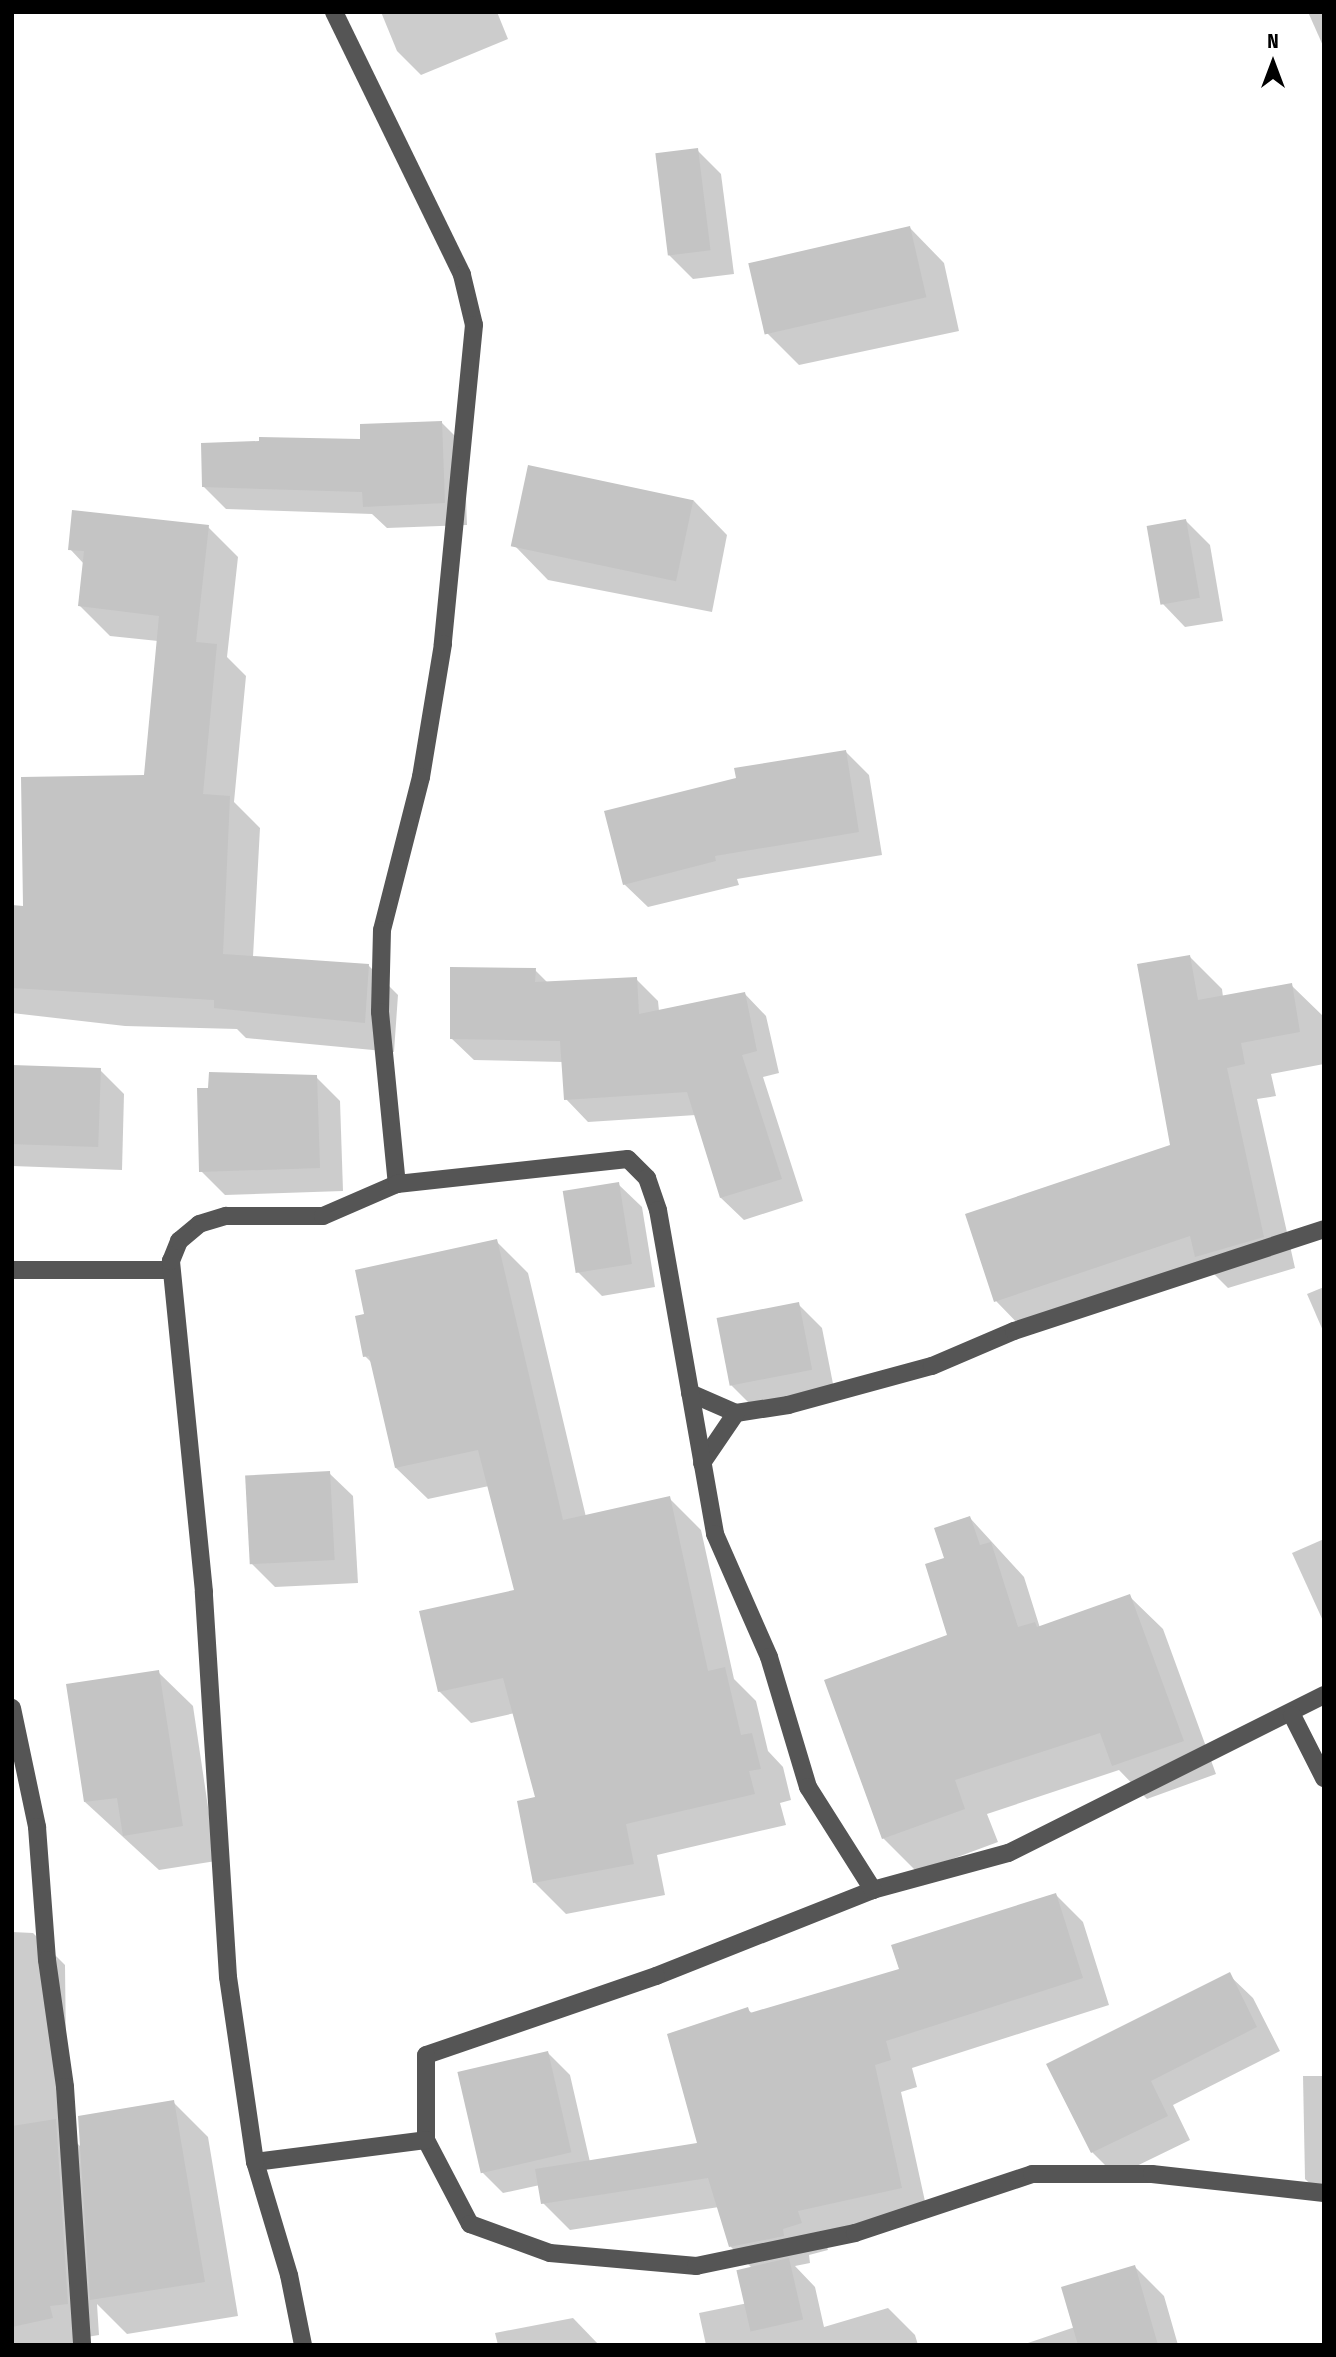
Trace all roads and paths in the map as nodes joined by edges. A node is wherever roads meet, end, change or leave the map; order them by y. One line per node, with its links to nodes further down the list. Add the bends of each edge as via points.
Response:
1 (334, 12): 2 (street, via 462,275 474,324 443,644 421,777 382,930 380,1012)
2 (397, 1184): 5 (street, via 323,1216 226,1216 199,1224 179,1241); 6 (street, via 628,1158 647,1178 659,1210)
3 (1324, 1229): 7 (street, via 1014,1331 932,1366 788,1405)
4 (12, 1270): 5 (street)
5 (171, 1270): 15 (street, via 204,1592 228,1977)
6 (690, 1393): 7 (street); 8 (street)
7 (736, 1413): 8 (street)
8 (702, 1463): 13 (street, via 715,1534 769,1657 808,1787)
9 (1324, 1695): 11 (street)
10 (12, 1708): 17 (street, via 37,1827 47,1960 65,2087)
11 (1292, 1714): 12 (street); 13 (street, via 1008,1853)
12 (1324, 1778)
13 (873, 1890): 14 (street, via 656,1976 426,2055)
14 (426, 2140): 15 (street); 16 (street, via 470,2224 550,2253 696,2266 855,2233 1032,2174 1152,2174)
15 (255, 2162): 18 (street, via 289,2274)
16 (1324, 2193)
17 (82, 2345)
18 (303, 2345)

